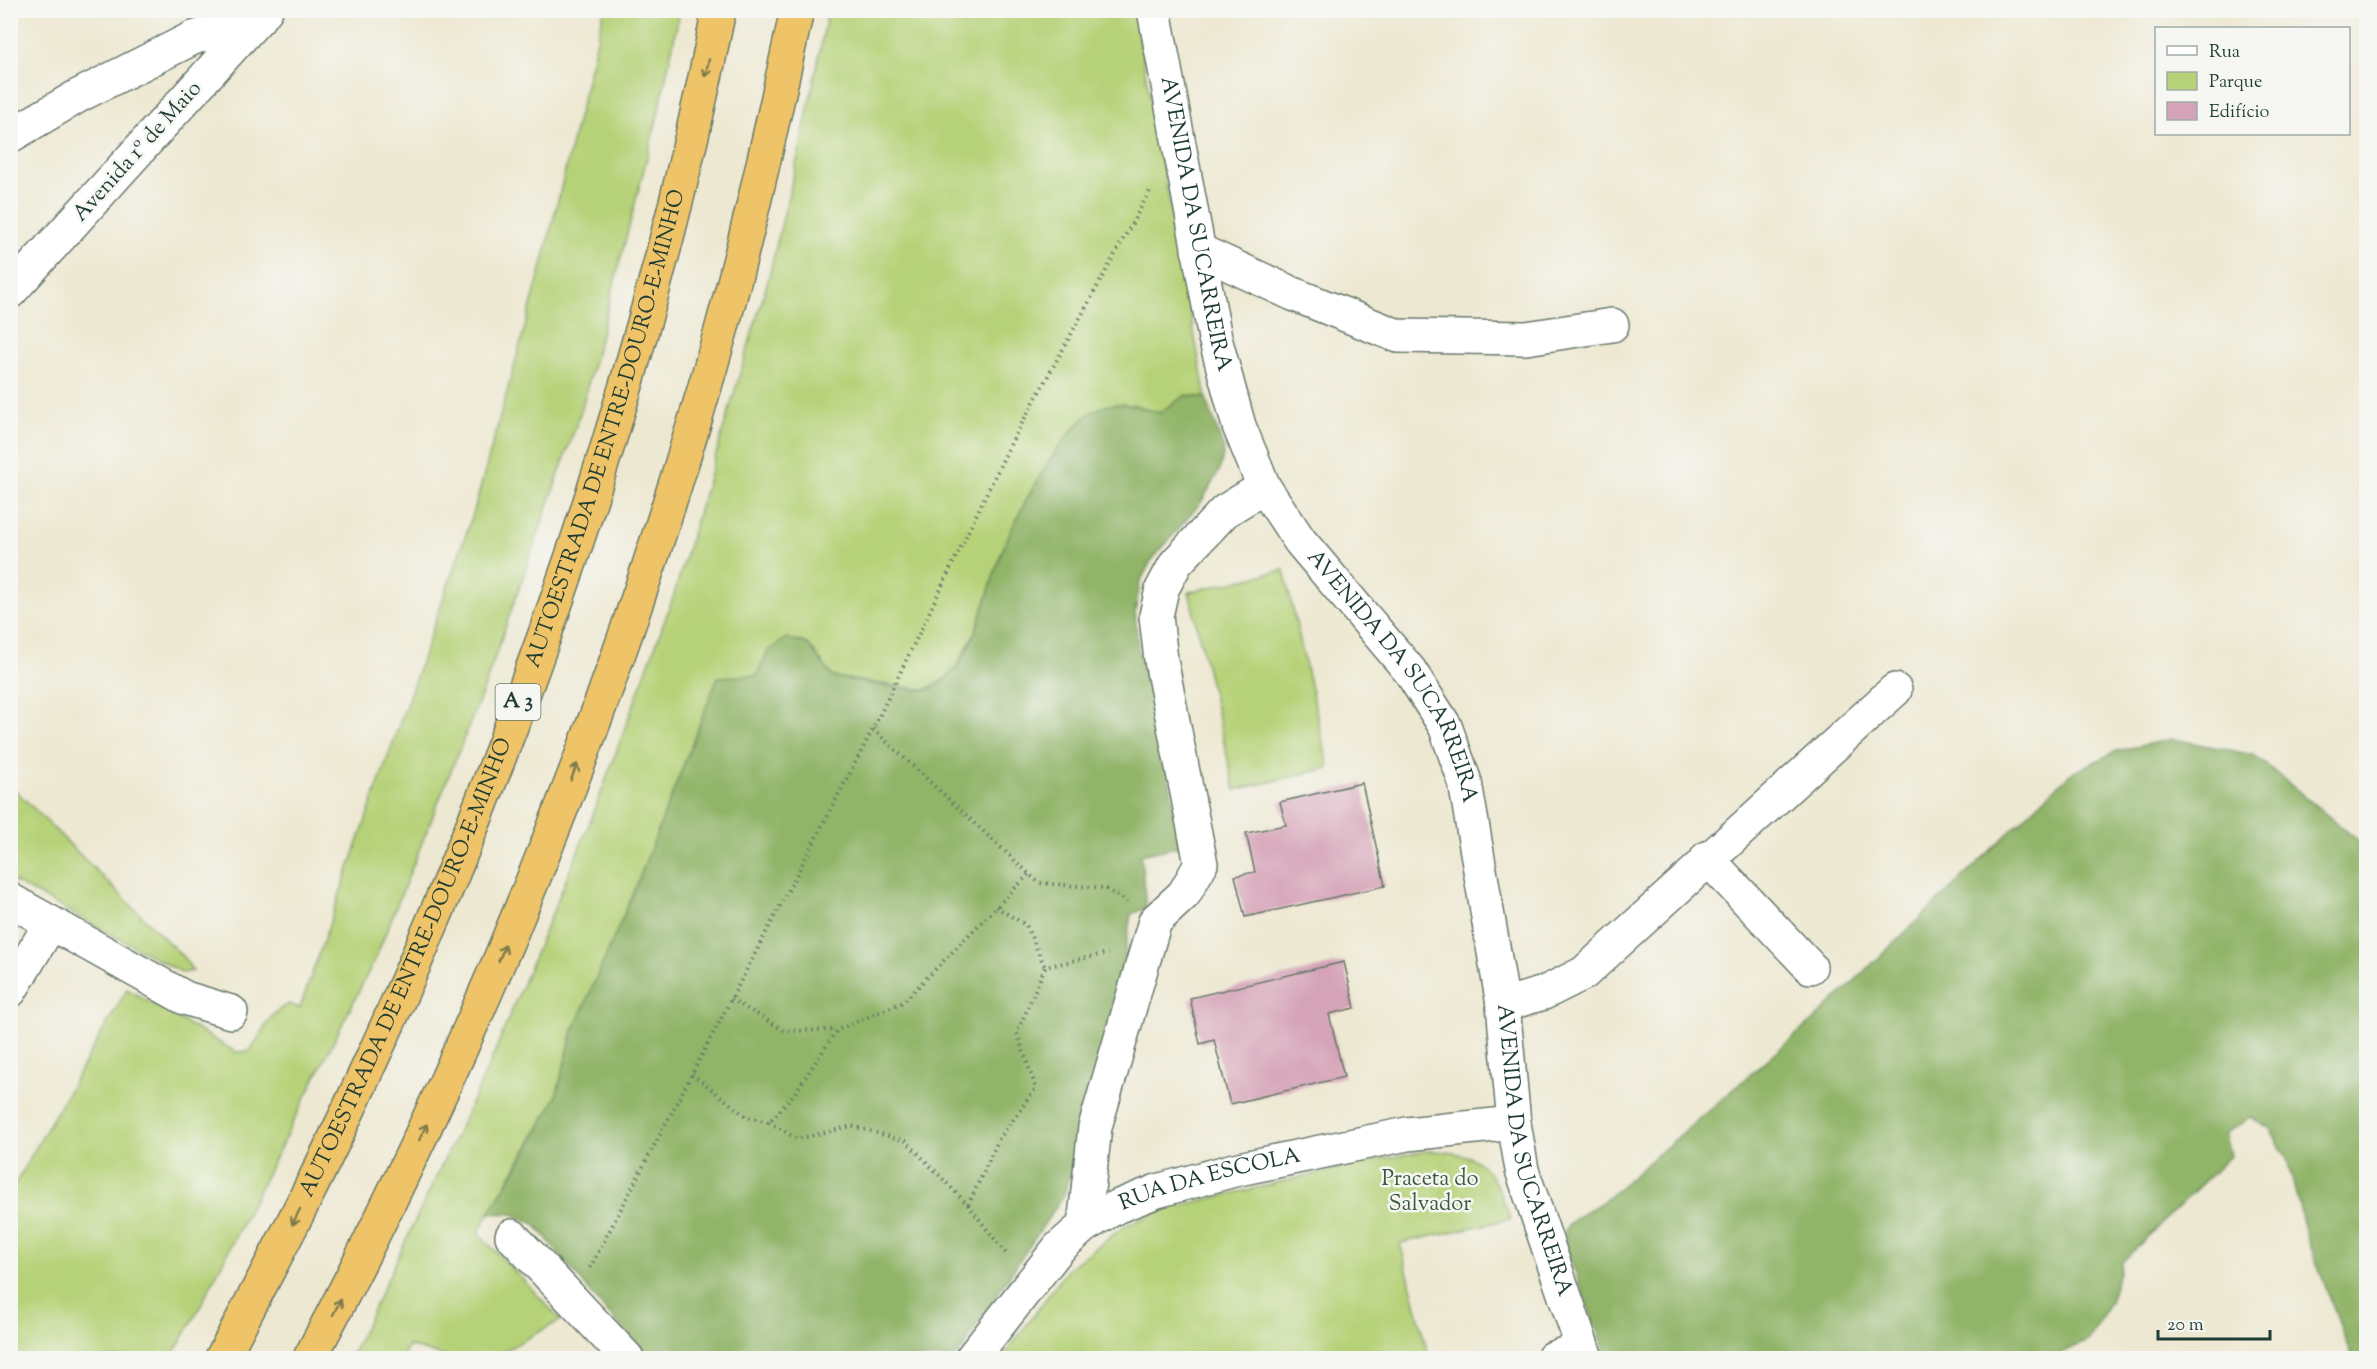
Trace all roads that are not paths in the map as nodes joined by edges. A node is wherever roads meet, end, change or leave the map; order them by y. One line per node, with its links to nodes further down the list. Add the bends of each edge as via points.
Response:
1 (719, 10): 22 (highway, AUTOESTRADA DE ENTRE-DOURO-E-MINHO / A 3, one-way to 22, via 675,204 632,358 581,526 536,655 473,821 359,1088)
2 (797, 10): 23 (highway, one-way to 2, via 454,1065 528,891 612,676 665,518 723,324 762,173)
3 (1154, 10): 6 (street, AVENIDA DA SUCARREIRA)
4 (262, 15): 5 (street, via 193,38 78,96); 7 (street, Avenida 1º de Maio)
5 (10, 136)
6 (1198, 250): 8 (street, via 1398,336 1526,338); 9 (street, AVENIDA DA SUCARREIRA, via 1215,338 1239,426)
7 (10, 292)
8 (1612, 325)
9 (1264, 487): 16 (street, AVENIDA DA SUCARREIRA, via 1300,541 1410,671 1445,726 1465,783); 19 (street, via 1225,511 1176,563 1162,589 1156,616 1161,660 1201,864 1184,894 1151,932 1095,1127)
10 (1895, 690): 11 (street)
11 (1707, 858): 14 (street); 16 (street, via 1584,973 1544,993)
12 (10, 900): 13 (street)
13 (51, 923): 15 (street); 17 (street, via 185,998)
14 (1810, 966)
15 (10, 991)
16 (1503, 1005): 18 (street, AVENIDA DA SUCARREIRA)
17 (231, 1012)
18 (1514, 1123): 19 (street, RUA DA ESCOLA, via 1407,1134 1234,1170 1116,1206); 21 (street, AVENIDA DA SUCARREIRA, via 1522,1170)
19 (1084, 1226): 25 (street, RUA DA ESCOLA, via 1029,1282)
20 (512, 1236): 24 (street)
21 (1573, 1355)
22 (222, 1359)
23 (310, 1359)
24 (627, 1359)
25 (972, 1359)

